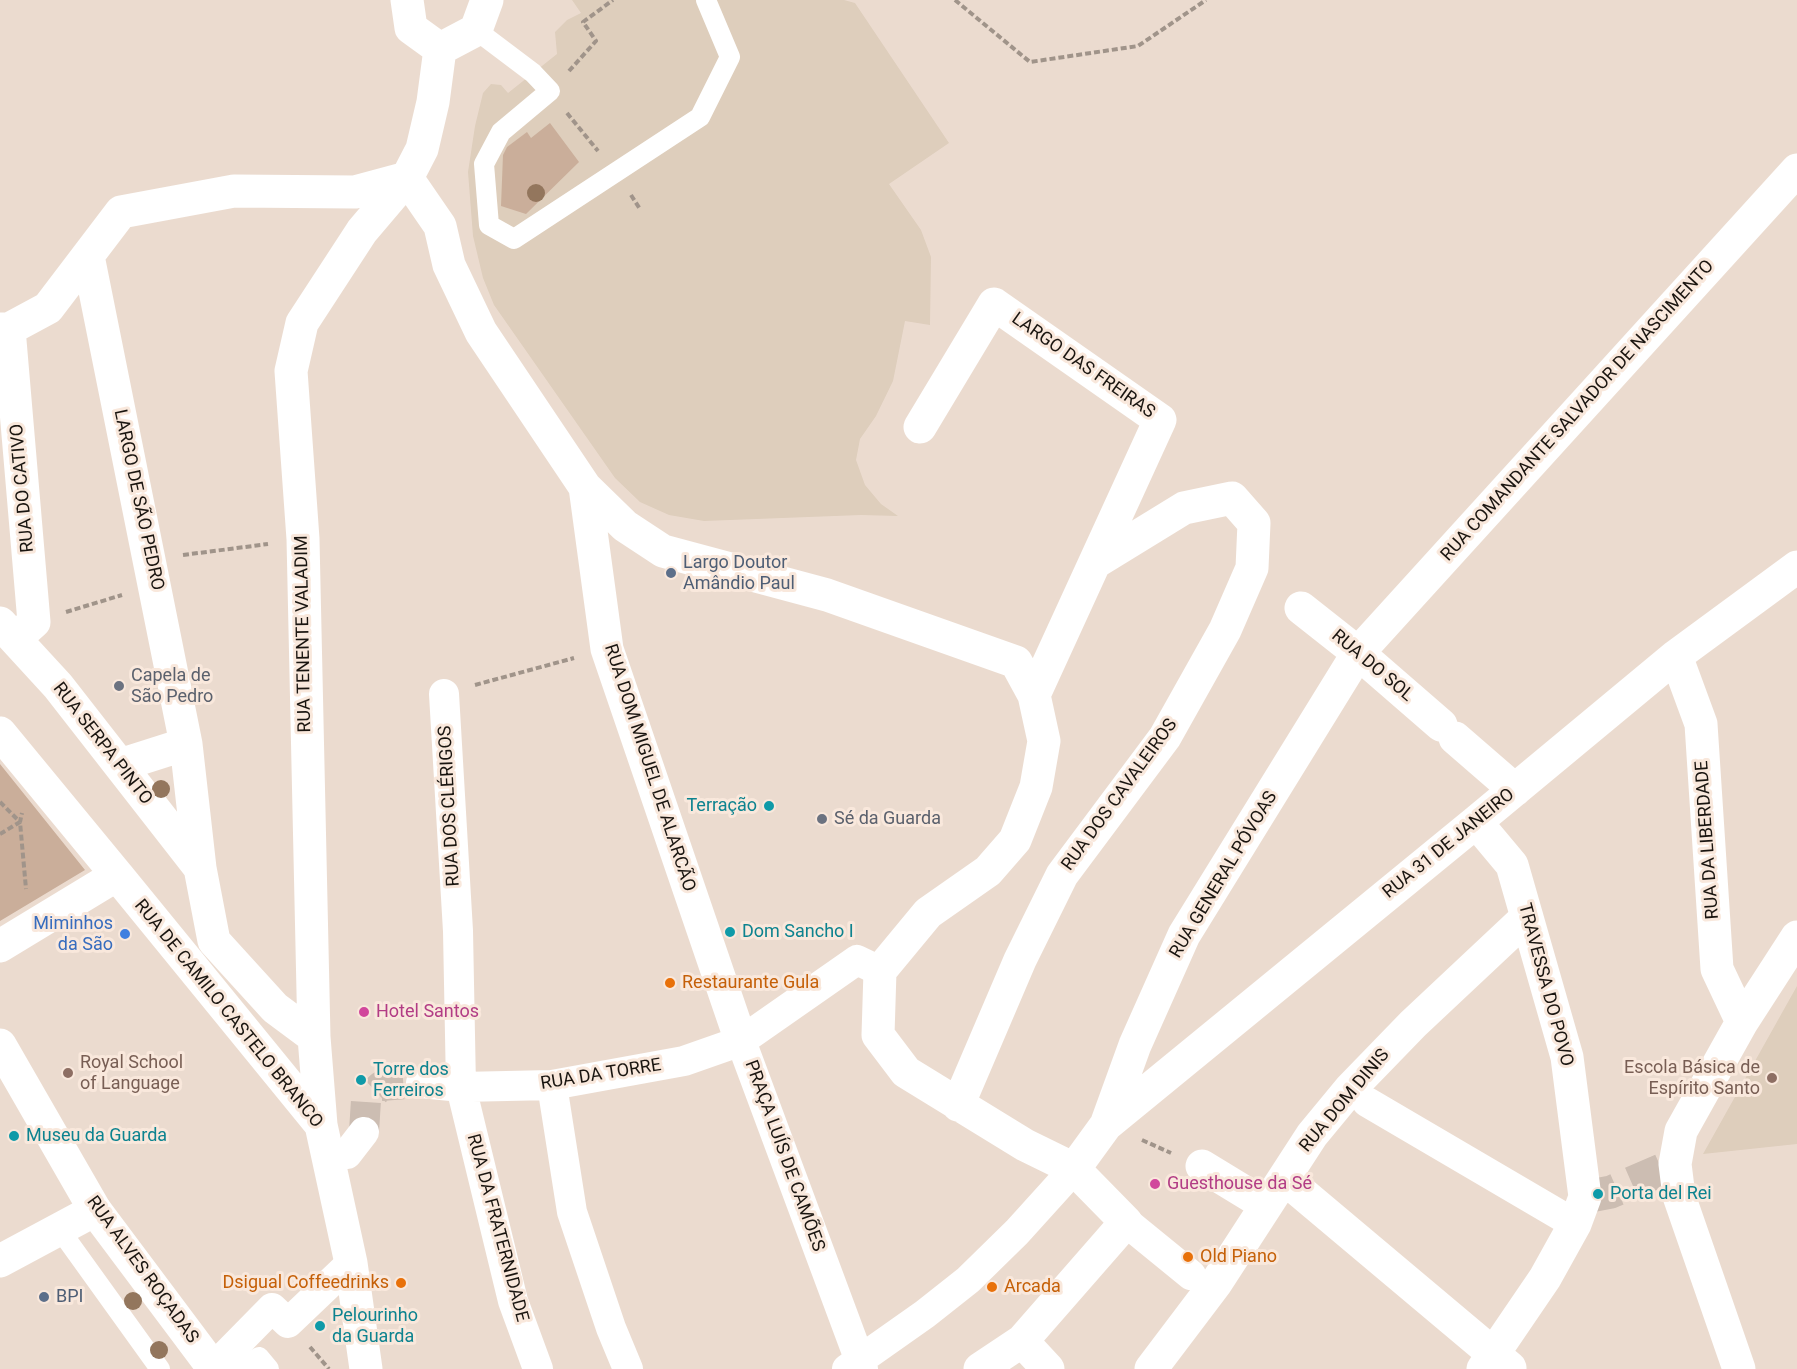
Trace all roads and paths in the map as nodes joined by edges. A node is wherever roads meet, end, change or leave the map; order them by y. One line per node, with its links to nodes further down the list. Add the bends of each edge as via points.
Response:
1 (407, 0): 7 (street, via 411,28)
2 (613, 0): 8 (path, via 583,22 596,41)
3 (706, 0): 8 (lane, via 730,57 700,117 514,238 489,225 484,164 501,132)
4 (955, 0): 5 (path, via 1030,62 1138,46)
5 (1206, 0)
6 (482, 15): 7 (street); 8 (lane)
7 (440, 49): 10 (street, RUA TENENTE VALADIM, via 422,149)
8 (550, 91)
9 (1797, 170): 22 (street, RUA COMANDANTE SALVADOR DE NASCIMENTO)
10 (407, 178): 11 (street, via 355,192 234,191 121,212); 14 (street, RUA DOM MIGUEL DE ALARCÃO, via 440,226 449,265 481,332); 15 (street, RUA TENENTE VALADIM, via 362,231 302,323 291,371)
11 (88, 256): 12 (street, via 48,308); 18 (street, LARGO DE SÃO PEDRO)
12 (5, 329): 20 (street, RUA DO CATIVO)
13 (920, 427): 16 (street, LARGO DAS FREIRAS, via 994,304 1160,420)
14 (585, 487): 21 (street, RUA DOM MIGUEL DE ALARCÃO); 25 (street, via 625,526 663,551 827,595 1016,662)
15 (303, 539): 18 (path); 40 (street, RUA TENENTE VALADIM)
16 (1096, 562): 25 (street, LARGO DAS FREIRAS); 47 (street, RUA DOS CAVALEIROS, via 1184,508 1232,498 1254,523 1252,568 1225,630 1165,737 1062,875 1020,960)
17 (1797, 567): 23 (street, RUA 31 DE JANEIRO)
18 (152, 572): 20 (path); 27 (street, LARGO DE SÃO PEDRO)
19 (1301, 608): 22 (street, RUA DO SOL)
20 (16, 628): 28 (street, RUA SERPA PINTO)
21 (607, 649): 24 (path); 41 (street, RUA DOM MIGUEL DE ALARCÃO)
22 (1358, 653): 29 (street, RUA DO SOL); 49 (street, RUA GENERAL PÓVOAS, via 1184,935 1135,1045)
23 (1676, 656): 29 (street, RUA 31 DE JANEIRO); 39 (street, RUA DA LIBERDADE, via 1701,724 1717,969)
24 (444, 694): 45 (street, RUA DOS CLÉRIGOS, via 458,931)
25 (1034, 695): 38 (street, via 1044,741 1036,787 1015,840 988,871 928,913)
26 (0, 733): 33 (street, RUA DE CAMILO CASTELO BRANCO)
27 (186, 744): 28 (street); 32 (street, LARGO DE SÃO PEDRO)
28 (120, 765): 32 (street, RUA SERPA PINTO)
29 (1515, 790): 30 (street, RUA 31 DE JANEIRO)
30 (1476, 822): 34 (street, TRAVESSA DO POVO, via 1512,866); 49 (street, RUA 31 DE JANEIRO)
31 (0, 834): 35 (path, via 20,822 28,904)
32 (200, 868): 40 (street, LARGO DE SÃO PEDRO, via 214,941 275,1008)
33 (117, 875): 35 (street); 48 (street, RUA DE CAMILO CASTELO BRANCO)
34 (1527, 917): 54 (street, RUA DOM DINIS, via 1350,1089 1312,1135); 57 (street, TRAVESSA DO POVO, via 1567,1057)
35 (40, 922): 37 (street)
36 (1797, 937): 39 (street)
37 (0, 946)
38 (880, 971): 41 (street, PRAÇA LUÍS DE CAMÕES, via 857,960); 47 (street, via 878,1035 906,1072)
39 (1742, 1022): 75 (street, via 1681,1131 1675,1164 1679,1196)
40 (314, 1037): 48 (street, RUA TENENTE VALADIM)
41 (741, 1041): 44 (street, RUA DA TORRE, via 684,1061); 65 (street, PRAÇA LUÍS DE CAMÕES)
42 (0, 1045): 56 (street, RUA ALVES ROÇADAS)
43 (421, 1083): 45 (street, RUA DA TORRE)
44 (552, 1085): 45 (street, RUA DA TORRE); 71 (street, via 572,1212)
45 (461, 1087): 70 (street, RUA DA FRATERNIDADE, via 513,1301)
46 (1367, 1102): 57 (street)
47 (958, 1105): 53 (street)
48 (321, 1125): 51 (street, RUA DE CAMILO CASTELO BRANCO)
49 (1106, 1125): 52 (path); 53 (street, RUA GENERAL PÓVOAS)
50 (364, 1132): 51 (street, via 347,1154)
51 (328, 1157): 61 (street, RUA DE CAMILO CASTELO BRANCO)
52 (1202, 1166): 55 (street)
53 (1074, 1170): 58 (street); 65 (street, via 968,1280)
54 (1284, 1178): 55 (street, RUA DOM DINIS); 64 (street)
55 (1266, 1205): 74 (street, RUA DOM DINIS, via 1216,1283)
56 (95, 1210): 59 (street); 67 (street, RUA ALVES ROÇADAS)
57 (1580, 1210): 64 (street)
58 (1126, 1222): 62 (street); 63 (street)
59 (60, 1230): 60 (street); 66 (lane)
60 (0, 1261)
61 (351, 1263): 67 (street, via 288,1323 272,1308); 69 (street, RUA DE CAMILO CASTELO BRANCO)
62 (1191, 1275)
63 (1022, 1341): 72 (street); 73 (street)
64 (1496, 1364)
65 (857, 1366)
66 (160, 1369)
67 (223, 1369): 68 (lane, via 259,1358)
68 (269, 1369)
69 (366, 1369)
70 (538, 1369)
71 (628, 1369)
72 (980, 1369)
73 (1048, 1369)
74 (1151, 1369)
75 (1739, 1369)

